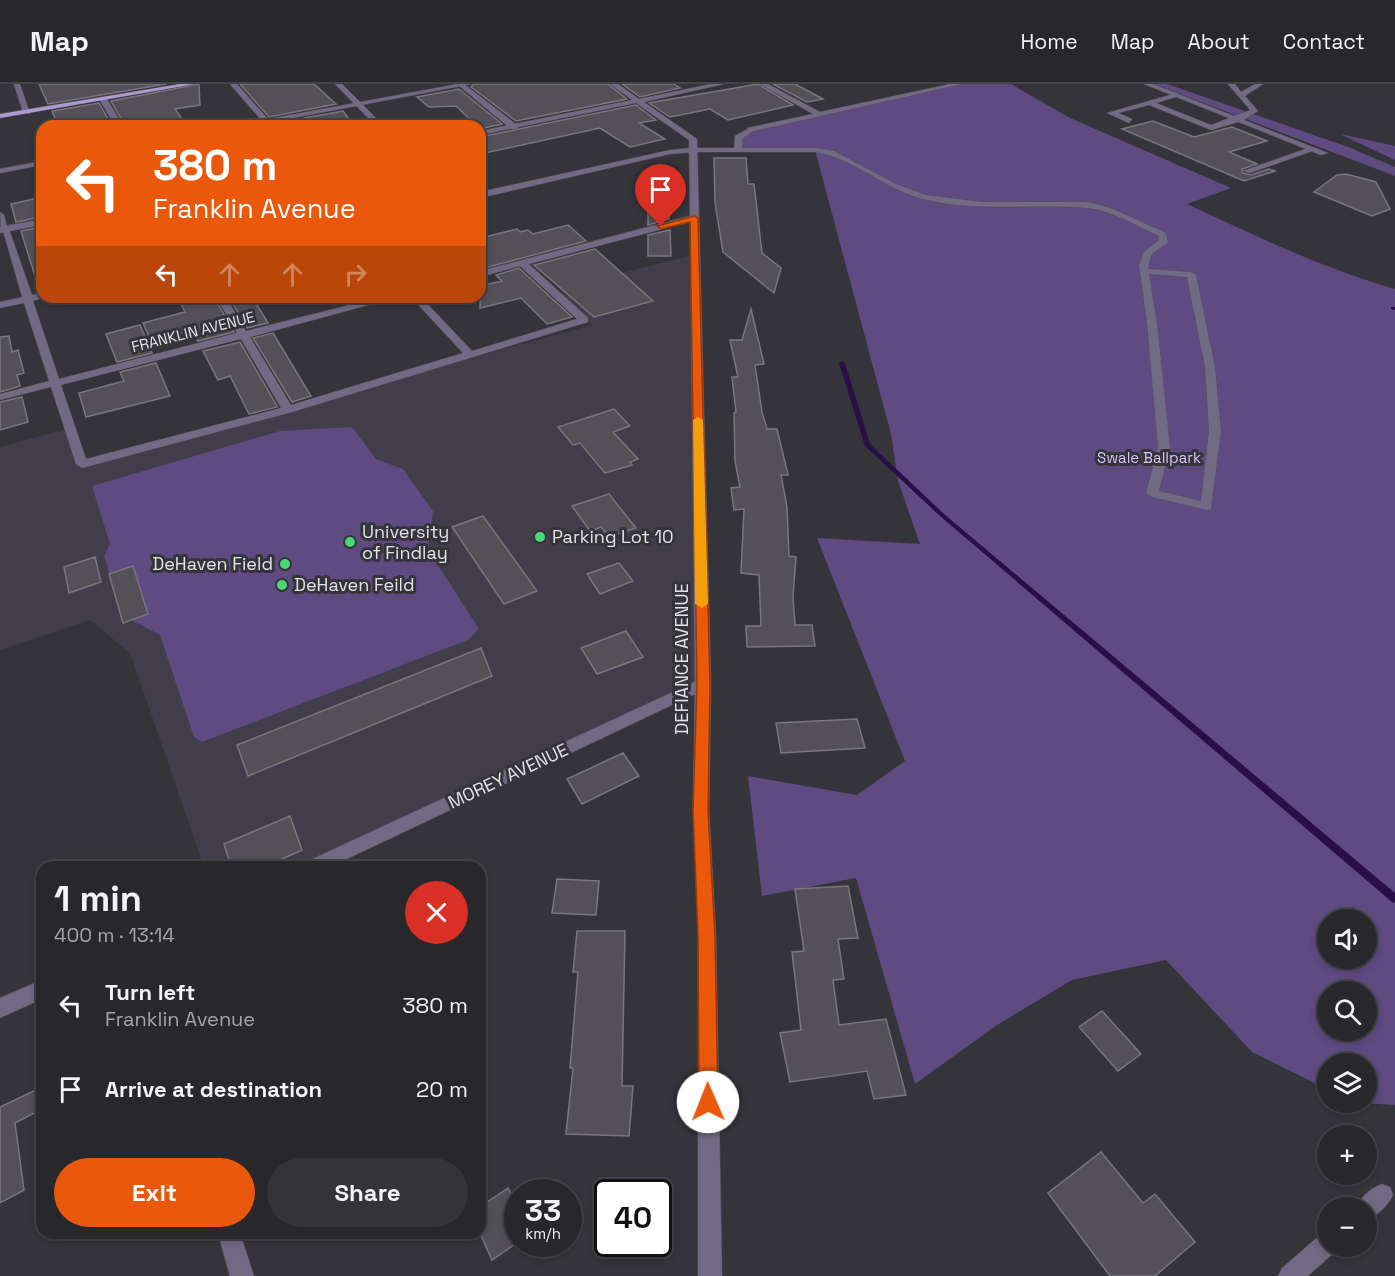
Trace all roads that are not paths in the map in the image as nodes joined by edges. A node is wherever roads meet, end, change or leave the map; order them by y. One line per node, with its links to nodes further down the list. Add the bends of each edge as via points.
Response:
1 (17, 84): 21 (street)
2 (192, 84): 17 (main road)
3 (233, 84): 26 (street)
4 (338, 84): 20 (street)
5 (463, 84): 20 (street); 30 (street)
6 (613, 84): 18 (street)
7 (721, 84): 18 (street)
8 (763, 84): 22 (street)
9 (959, 84): 14 (street)
10 (1147, 84): 15 (street)
11 (1231, 84): 16 (street)
12 (1260, 84): 16 (street)
13 (908, 89): 14 (street)
14 (918, 93): 22 (street)
15 (1177, 95): 19 (street); 24 (street)
16 (1241, 95): 24 (street, via 1254,111)
17 (103, 99): 21 (main road); 25 (street)
18 (638, 101): 30 (street); 33 (street, via 690,136)
19 (1150, 103): 24 (street, via 1211,128); 29 (street, via 1111,114)
20 (358, 104): 27 (street); 28 (street)
21 (27, 112): 23 (main road)
22 (820, 115): 34 (street, via 750,130 738,138)
23 (0, 116)
24 (1239, 119): 32 (street)
25 (115, 120)
26 (265, 120)
27 (287, 120)
28 (374, 120)
29 (1129, 121)
30 (514, 127): 31 (street)
31 (486, 132)
32 (1314, 149): 35 (street); 38 (street)
33 (693, 150): 34 (street); 39 (street); 41 (street, DEFIANCE AVENUE)
34 (738, 150): 45 (street, via 834,153 893,186 951,202 1069,203 1110,211 1163,235 1163,242 1145,254)
35 (1324, 153)
36 (36, 164): 37 (street)
37 (0, 171)
38 (1247, 171)
39 (486, 194)
40 (0, 215): 43 (street)
41 (694, 218): 44 (street); 58 (street, DEFIANCE AVENUE)
42 (36, 223): 43 (street)
43 (2, 230): 48 (street)
44 (522, 263): 46 (street); 54 (street, via 584,320)
45 (1144, 271): 45 (street, via 1164,447 1152,493 1207,506 1215,431 1210,367 1191,275)
46 (486, 272)
47 (36, 297): 48 (street)
48 (29, 299): 52 (street); 55 (street)
49 (225, 303): 53 (street)
50 (369, 303): 53 (street, FRANKLIN AVENUE)
51 (422, 303): 54 (street)
52 (0, 306)
53 (245, 334): 55 (street, FRANKLIN AVENUE); 57 (street)
54 (470, 355): 57 (street)
55 (55, 383): 56 (street, FRANKLIN AVENUE); 57 (street, via 82,464)
56 (0, 397)
57 (288, 411)
58 (703, 684): 59 (street, MOREY AVENUE); 65 (street, DEFIANCE AVENUE, via 701,810 707,936)
59 (325, 861)
60 (36, 992): 61 (street)
61 (0, 1008)
62 (231, 1239): 64 (street)
63 (1317, 1253): 66 (street)
64 (242, 1276)
65 (710, 1276)
66 (1290, 1276)

